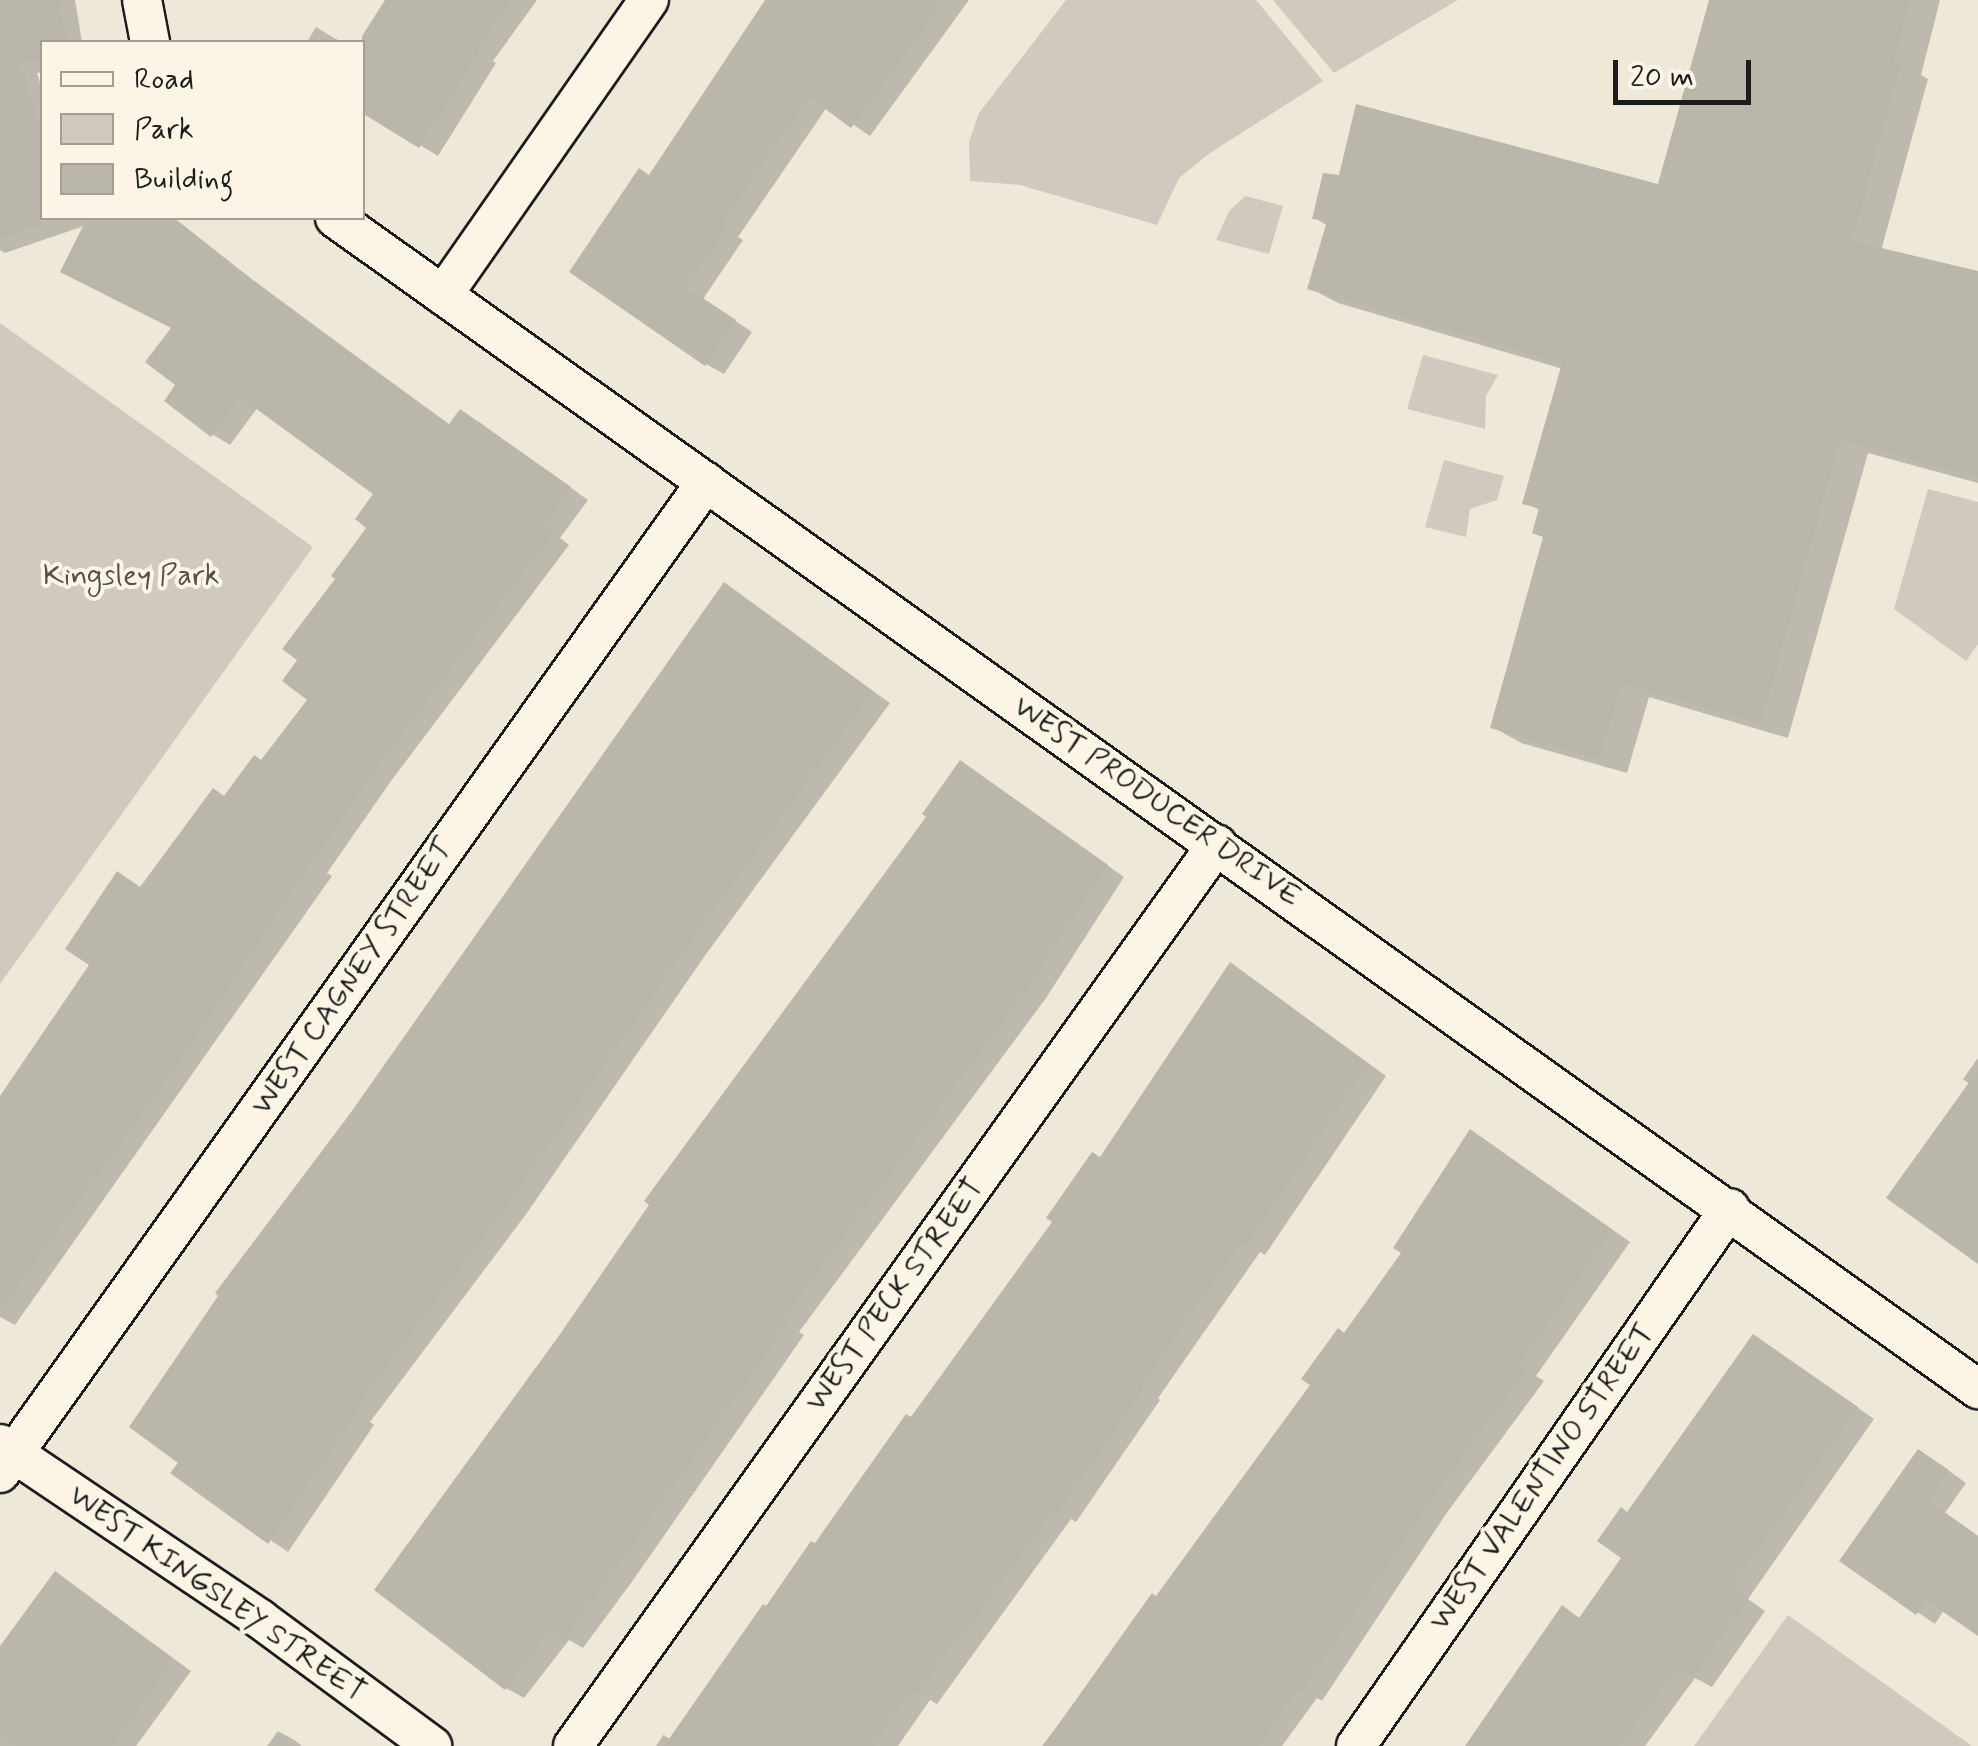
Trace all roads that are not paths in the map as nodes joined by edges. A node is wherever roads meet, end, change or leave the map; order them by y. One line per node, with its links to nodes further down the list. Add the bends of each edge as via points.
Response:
1 (142, 0): 3 (street)
2 (648, 0): 5 (street)
3 (150, 40)
4 (338, 220): 5 (street, WEST PRODUCER DRIVE)
5 (443, 294): 6 (street, WEST PRODUCER DRIVE)
6 (706, 482): 7 (street, WEST PRODUCER DRIVE); 10 (street, WEST CAGNEY STREET)
7 (1217, 844): 8 (street, WEST PRODUCER DRIVE); 12 (street, WEST PECK STREET)
8 (1730, 1208): 9 (street, WEST PRODUCER DRIVE); 13 (street, WEST VALENTINO STREET)
9 (1978, 1389)
10 (4, 1457): 11 (street, WEST KINGSLEY STREET, via 260,1619)
11 (432, 1746)
12 (573, 1746)
13 (1356, 1746)

